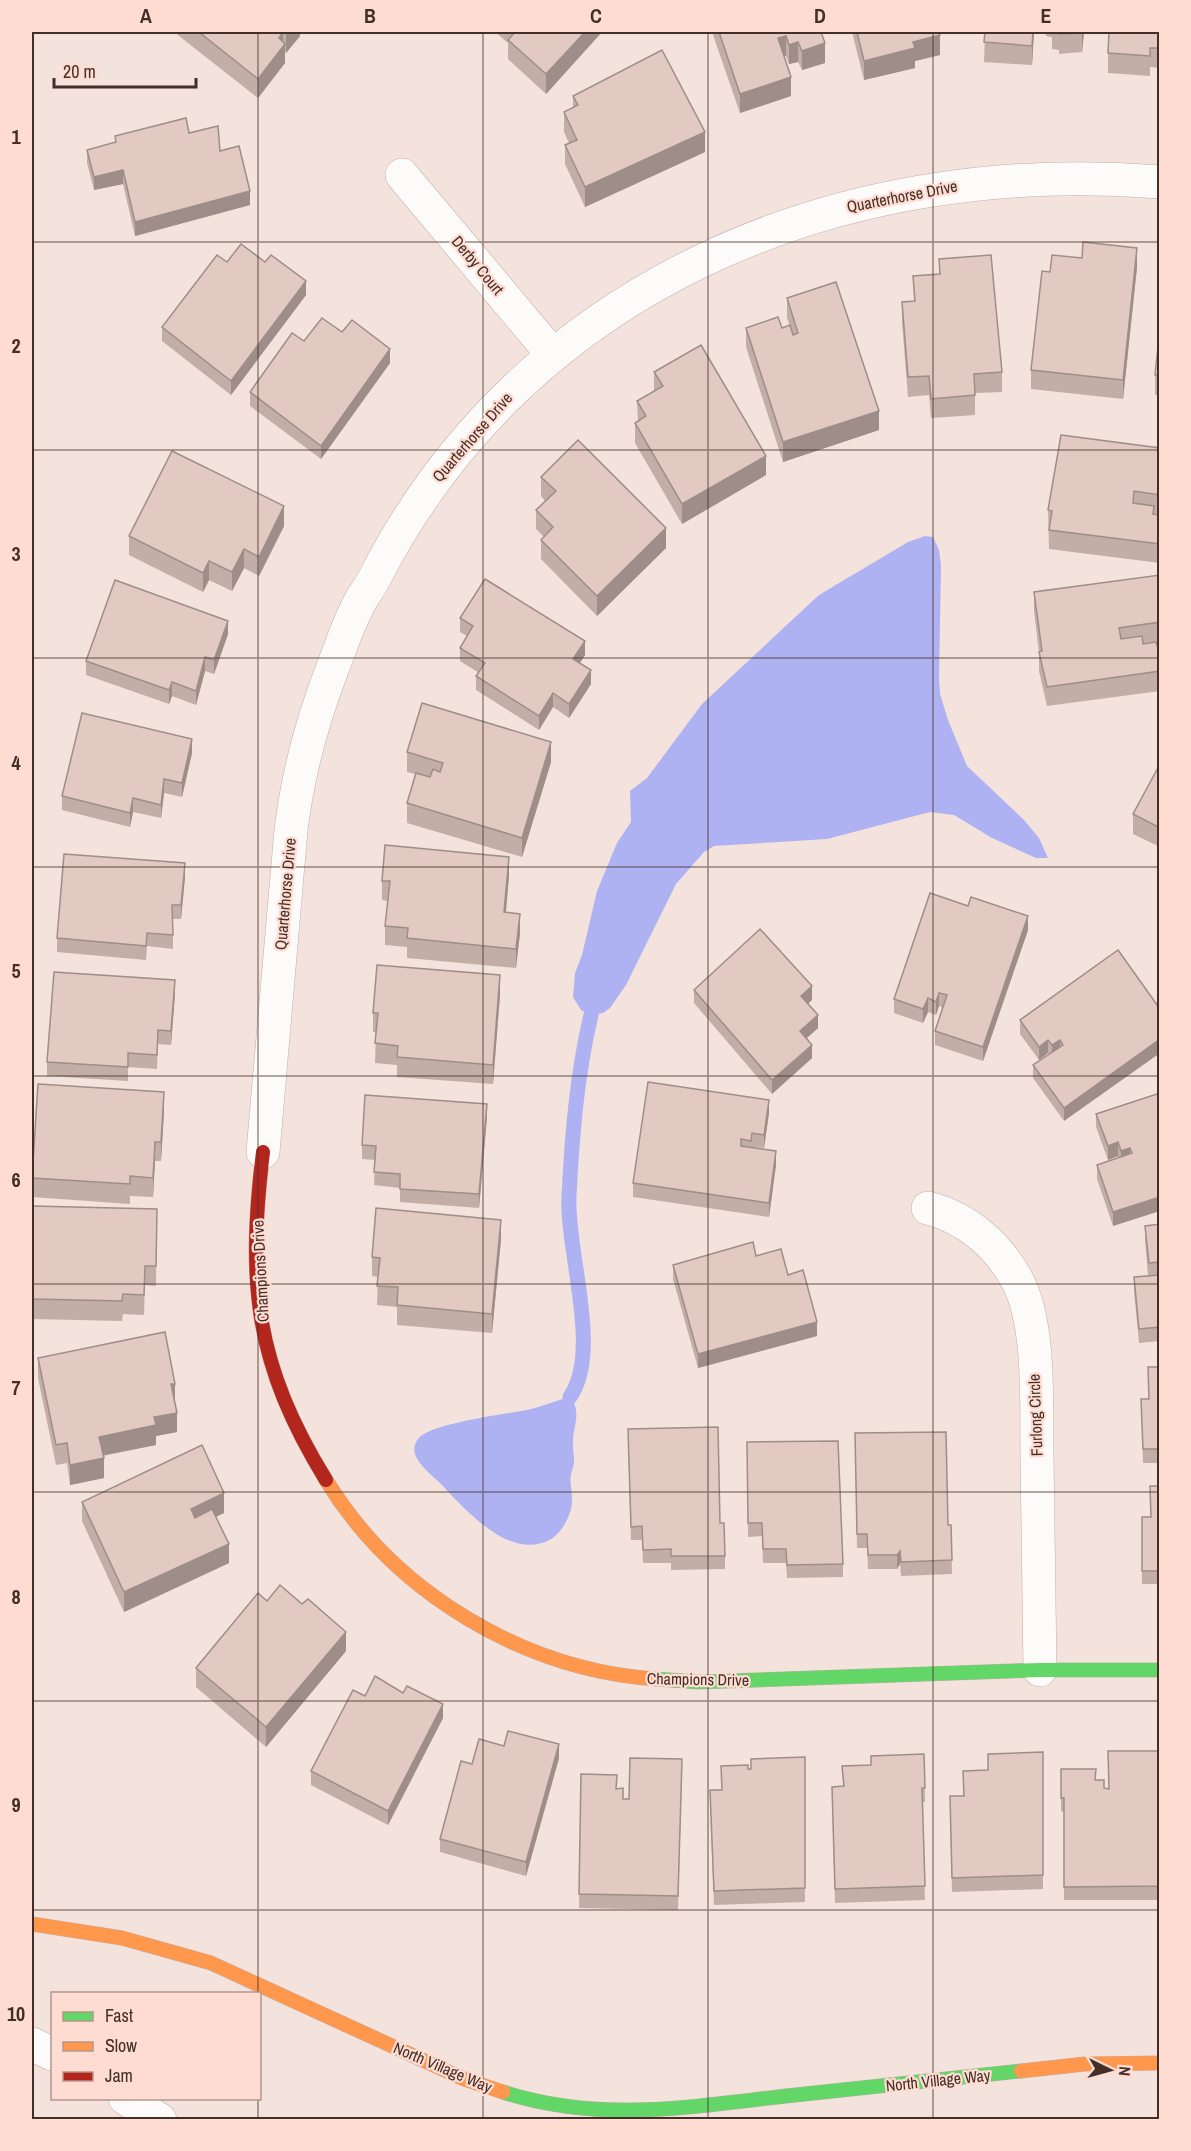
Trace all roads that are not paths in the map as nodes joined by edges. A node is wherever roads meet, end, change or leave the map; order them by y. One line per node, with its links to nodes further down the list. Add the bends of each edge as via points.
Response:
1 (402, 175): 3 (street, Derby Court)
2 (1160, 182): 3 (street, Quarterhorse Drive, via 1072,177 1008,180 909,192 854,204 784,227 683,270)
3 (553, 355): 4 (street, Quarterhorse Drive, via 502,400 403,523 360,601 318,703 296,784)
4 (263, 1152): 6 (street, Champions Drive, via 255,1233 260,1321 285,1405 315,1465 352,1520 430,1596 508,1641 550,1658 613,1675 710,1681)
5 (928, 1208): 6 (street, Furlong Circle, via 959,1219 986,1238 1018,1281 1026,1302 1035,1389)
6 (1040, 1670): 7 (street, Champions Drive)
7 (1160, 1670)
8 (32, 1924): 11 (street, North Village Way, via 102,1933 174,1950 464,2079 530,2100 597,2110 668,2109 1085,2064)
9 (32, 2044): 10 (street)
10 (51, 2054)
11 (1160, 2063)
12 (128, 2100): 13 (street)
13 (160, 2120)

